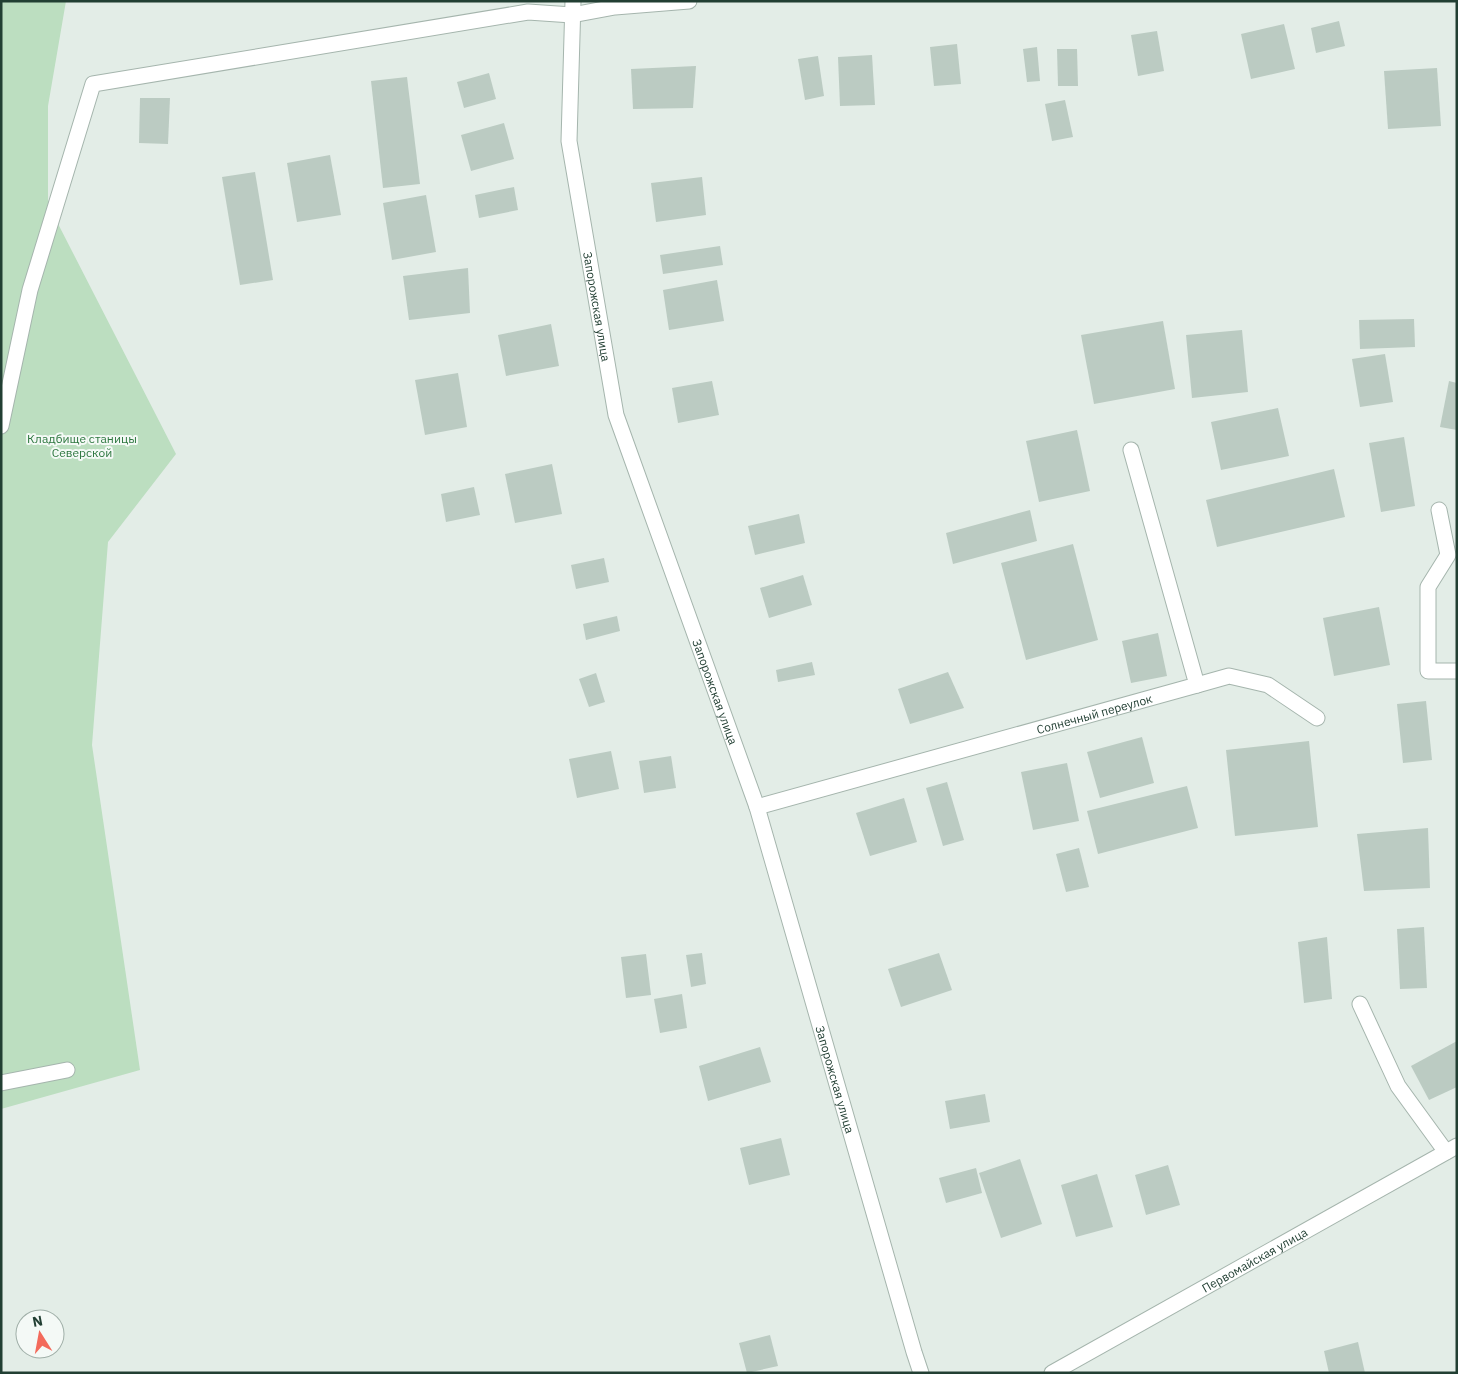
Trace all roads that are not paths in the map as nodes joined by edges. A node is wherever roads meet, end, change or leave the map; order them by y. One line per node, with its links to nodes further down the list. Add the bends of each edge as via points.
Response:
1 (689, 1): 2 (street)
2 (573, 8): 3 (street, via 528,12 93,84 30,290); 9 (street, Запорожская улица, via 569,141 616,415)
3 (1, 426)
4 (1131, 450): 7 (street)
5 (1439, 510): 6 (street, via 1448,555 1428,587 1428,671)
6 (1457, 671)
7 (1197, 685): 8 (street, Солнечный переулок, via 1229,676 1268,685); 9 (street, Солнечный переулок)
8 (1317, 718)
9 (757, 807): 14 (street, Запорожская улица)
10 (1360, 1004): 13 (street, via 1398,1086)
11 (67, 1070): 12 (street)
12 (1, 1083)
13 (1451, 1149): 15 (street, Первомайская улица)
14 (922, 1373)
15 (1052, 1373)

